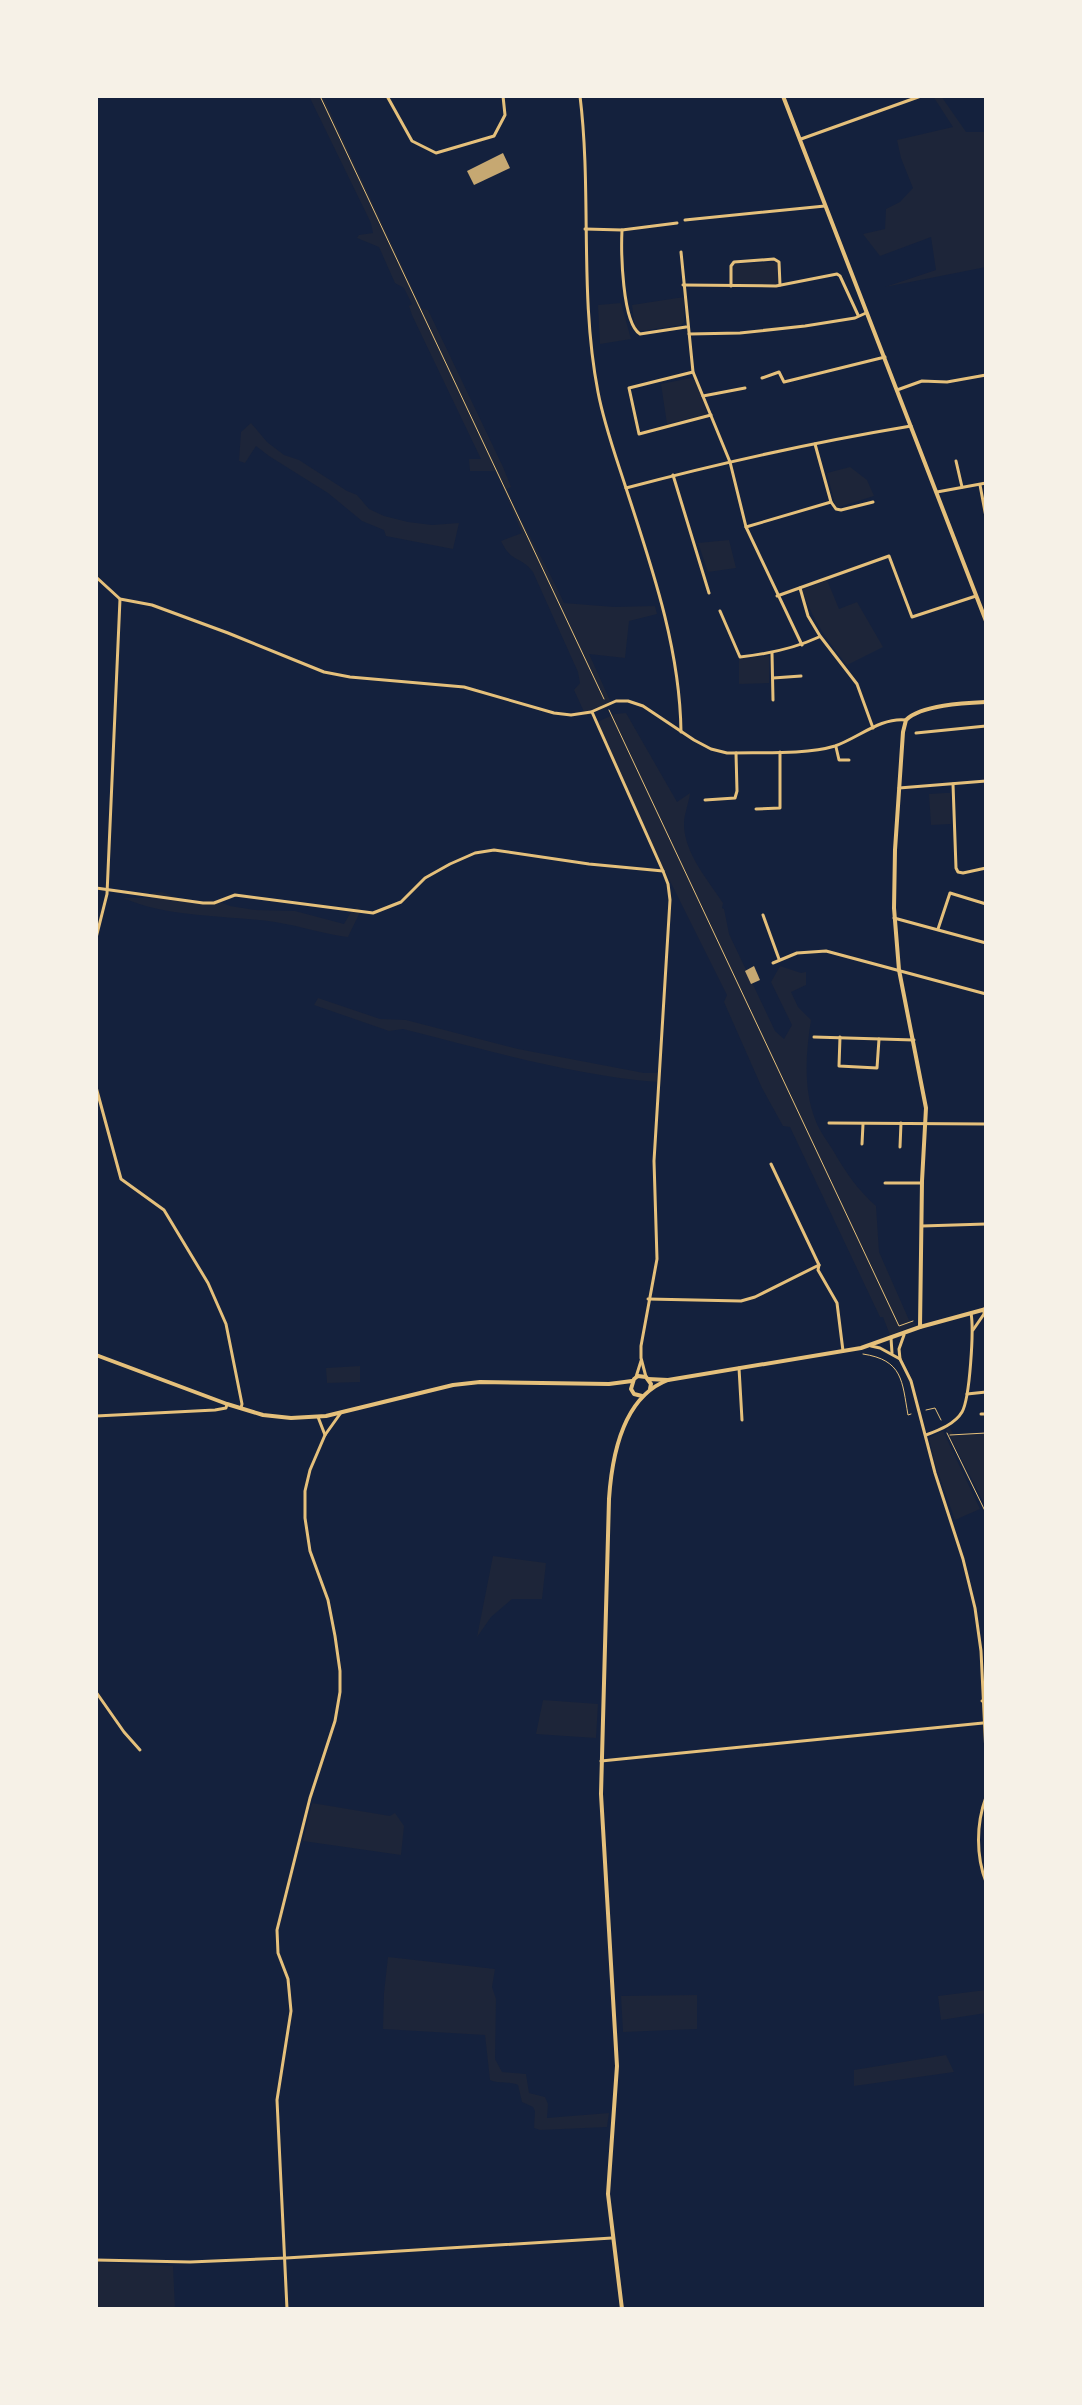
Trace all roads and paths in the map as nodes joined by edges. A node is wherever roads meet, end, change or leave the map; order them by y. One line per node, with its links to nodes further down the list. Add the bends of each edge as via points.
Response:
1 (320, 96): 57 (path)
2 (387, 96): 3 (street, via 412,141 436,153 494,136 505,115)
3 (503, 96)
4 (580, 96): 11 (street)
5 (783, 96): 7 (main road)
6 (921, 96): 7 (street)
7 (800, 140): 8 (main road)
8 (826, 206): 9 (street); 17 (main road)
9 (685, 220)
10 (677, 223): 12 (street)
11 (585, 229): 12 (street); 37 (street, via 593,368)
12 (622, 230): 19 (street, via 627,310 634,331)
13 (681, 252): 14 (street)
14 (683, 285): 16 (street); 19 (street)
15 (780, 285): 16 (street); 16 (street, via 779,262 774,259 732,263); 18 (street, via 839,274)
16 (731, 286)
17 (868, 313): 18 (street); 21 (main road)
18 (858, 315): 20 (street, via 805,326)
19 (688, 327): 20 (street)
20 (689, 334): 22 (street)
21 (885, 357): 24 (street, via 784,382 779,372); 26 (main road)
22 (693, 372): 27 (street); 28 (street, via 629,388 639,434)
23 (986, 375): 26 (street, via 922,381)
24 (762, 378)
25 (745, 388): 27 (street)
26 (897, 390): 29 (main road)
27 (703, 396): 28 (street)
28 (711, 415): 32 (street)
29 (911, 426): 30 (street); 38 (main road)
30 (815, 444): 32 (street); 39 (street)
31 (956, 461): 36 (street)
32 (730, 462): 33 (street); 42 (street)
33 (673, 475): 37 (street); 45 (street)
34 (986, 483): 35 (street)
35 (980, 484): 36 (street); 41 (street)
36 (962, 487): 38 (street)
37 (626, 488): 64 (street, via 671,640)
38 (937, 492): 47 (main road)
39 (831, 502): 40 (street, via 841,510); 42 (street)
40 (873, 502)
41 (986, 517)
42 (746, 527): 46 (street)
43 (96, 577): 48 (street)
44 (800, 588): 46 (street); 47 (street, via 889,556 911,616); 51 (street)
45 (709, 593)
46 (777, 596): 52 (street)
47 (976, 596): 50 (main road)
48 (120, 599): 60 (street, via 152,605 324,672 464,687 554,713); 78 (street)
49 (720, 611): 53 (street, via 740,657)
50 (986, 621)
51 (820, 636): 52 (street); 63 (street, via 852,675)
52 (802, 645): 53 (street)
53 (772, 653): 55 (street)
54 (801, 676): 55 (street)
55 (773, 678): 56 (street)
56 (773, 700)
57 (605, 701)
58 (986, 702): 61 (main road, via 948,705)
59 (609, 710): 112 (path, via 899,1326 913,1321)
60 (591, 712): 64 (street, via 628,701); 76 (street)
61 (906, 720): 63 (street); 72 (main road)
62 (986, 726): 65 (street)
63 (873, 728): 66 (street)
64 (681, 733): 68 (street, via 711,749)
65 (916, 733)
66 (836, 745): 67 (street); 69 (street, via 839,760)
67 (780, 751): 68 (street); 74 (street, via 780,808)
68 (736, 753): 73 (street, via 735,798)
69 (849, 760)
70 (986, 781): 71 (street)
71 (953, 784): 72 (street); 75 (street, via 956,868 963,873)
72 (899, 788): 81 (main road)
73 (705, 800)
74 (756, 809)
75 (986, 868)
76 (663, 871): 78 (street, via 494,850 450,864 425,878 401,902 373,913 235,895 203,903); 107 (street, via 670,900 654,1147 657,1259)
77 (96, 888): 78 (street)
78 (108, 890): 83 (street)
79 (986, 904): 82 (street, via 950,893)
80 (763, 915): 85 (street)
81 (894, 918): 82 (street); 87 (main road)
82 (938, 930): 84 (street)
83 (96, 938)
84 (986, 943)
85 (779, 959): 86 (street); 87 (street, via 826,951)
86 (773, 963)
87 (899, 970): 88 (street); 92 (main road)
88 (986, 994)
89 (814, 1037): 90 (street)
90 (840, 1037): 91 (street); 91 (street, via 839,1066 877,1068)
91 (879, 1037): 92 (street)
92 (914, 1040): 97 (main road)
93 (96, 1087): 133 (street, via 121,1179 164,1210 208,1283 231,1345)
94 (829, 1123): 95 (street)
95 (863, 1123): 96 (street); 99 (street)
96 (901, 1123): 97 (street); 100 (street)
97 (926, 1123): 98 (street); 103 (main road)
98 (986, 1124)
99 (862, 1144)
100 (900, 1147)
101 (771, 1164): 106 (street)
102 (885, 1183): 103 (street)
103 (922, 1183): 105 (main road)
104 (986, 1224): 105 (street)
105 (921, 1226): 110 (main road)
106 (819, 1265): 107 (street, via 741,1301); 116 (street, via 840,1312)
107 (648, 1299): 120 (street)
108 (985, 1309): 109 (main road); 111 (street)
109 (971, 1313): 110 (main road); 111 (street)
110 (920, 1327): 112 (main road)
111 (973, 1330): 130 (street)
112 (904, 1331): 113 (main road); 115 (street)
113 (891, 1338): 114 (main road); 115 (street); 118 (street)
114 (871, 1345): 116 (main road); 118 (street)
115 (899, 1349): 121 (street)
116 (843, 1351): 122 (main road)
117 (862, 1352): 137 (path, via 897,1369)
118 (892, 1353): 121 (street)
119 (96, 1355): 132 (main road)
120 (641, 1358): 123 (street); 124 (street)
121 (900, 1359): 145 (street)
122 (739, 1368): 125 (main road); 140 (street)
123 (647, 1378): 124 (main road); 125 (main road); 127 (main road)
124 (634, 1379): 126 (main road); 128 (main road)
125 (668, 1380): 127 (main road)
126 (609, 1384): 128 (main road); 136 (main road, via 480,1382)
127 (650, 1389): 131 (main road)
128 (632, 1391): 131 (main road); 134 (main road)
129 (986, 1392): 130 (street)
130 (967, 1394): 145 (street, via 956,1419)
131 (642, 1396): 134 (main road)
132 (227, 1404): 133 (main road); 138 (street, via 215,1410)
133 (241, 1409): 139 (main road, via 277,1417)
134 (631, 1411): 153 (main road, via 610,1491)
135 (923, 1411): 141 (path, via 935,1408)
136 (341, 1413): 139 (main road); 144 (street)
137 (911, 1414)
138 (96, 1416)
139 (318, 1417): 144 (street)
140 (742, 1420)
141 (943, 1424)
142 (946, 1431): 146 (path)
143 (986, 1433): 146 (path)
144 (325, 1435): 157 (street, via 305,1491 305,1527 328,1600 340,1692 277,1930 291,2011 277,2100)
145 (925, 1435): 149 (street, via 975,1608)
146 (948, 1435): 147 (path)
147 (986, 1513)
148 (96, 1692): 151 (street)
149 (984, 1701): 150 (street)
150 (983, 1723): 152 (street); 153 (street)
151 (140, 1750)
152 (986, 1754)
153 (601, 1761): 156 (main road, via 617,2066 608,2183)
154 (986, 1797): 155 (street, via 979,1825 979,1864)
155 (986, 1882)
156 (612, 2238): 157 (street); 160 (main road)
157 (286, 2258): 158 (street); 159 (street)
158 (96, 2260)
159 (287, 2309)
160 (622, 2309)

